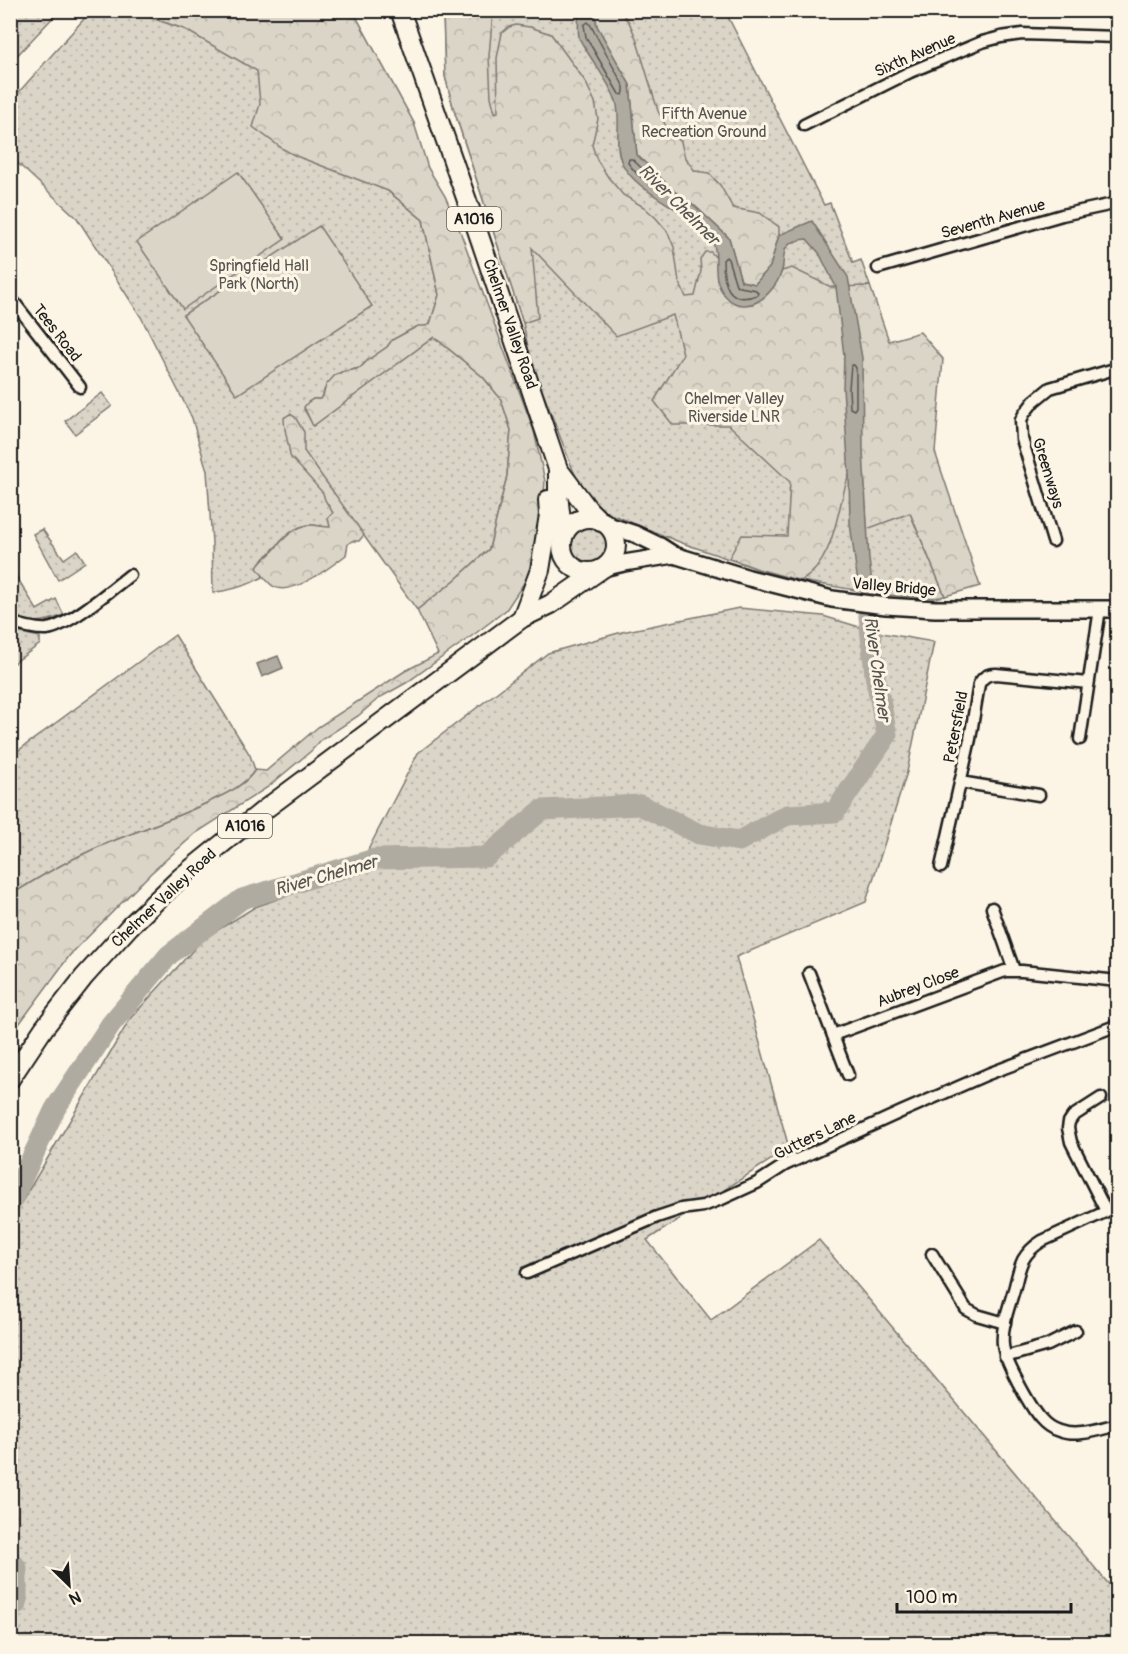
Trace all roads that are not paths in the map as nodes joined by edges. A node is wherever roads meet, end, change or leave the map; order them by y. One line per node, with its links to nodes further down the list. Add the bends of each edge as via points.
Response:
1 (400, 12): 9 (main road, Chelmer Valley Road / A1016)
2 (1118, 37): 3 (street, Sixth Avenue, via 1022,34 982,42 910,72)
3 (804, 125)
4 (1118, 203): 5 (street, Seventh Avenue, via 1062,215)
5 (878, 268)
6 (10, 297): 8 (street, Tees Road)
7 (1118, 368): 12 (street, Greenways, via 1050,388 1034,401 1021,420 1022,438)
8 (80, 387)
9 (544, 426): 10 (main road, Chelmer Valley Road / A1016); 19 (main road, A1016, via 549,515 540,570)
10 (558, 469): 11 (main road, Chelmer Valley Road / A1016); 13 (main road, Chelmer Valley Road / A1016)
11 (603, 523): 13 (main road, via 590,518 578,520 568,527); 14 (street, Valley Bridge, via 635,534); 15 (main road, via 612,533 615,548)
12 (1053, 541)
13 (562, 543): 15 (main road, via 566,560 573,567 587,572); 19 (main road, Chelmer Valley Road / A1016, via 547,582)
14 (674, 555): 15 (street, Valley Bridge); 17 (street, Valley Bridge, via 798,591 886,606)
15 (601, 569): 19 (main road, Chelmer Valley Road / A1016, via 551,604)
16 (130, 575): 20 (street, via 62,625 32,629)
17 (1100, 609): 18 (street, Valley Bridge); 21 (street)
18 (1118, 609)
19 (522, 618): 33 (main road, Chelmer Valley Road / A1016, via 264,810 181,878 84,977)
20 (10, 622)
21 (1088, 683): 22 (street); 23 (street, Petersfield, via 985,676 979,684)
22 (1080, 739)
23 (960, 782): 24 (street, Petersfield); 25 (street, Petersfield)
24 (1040, 795)
25 (942, 867)
26 (992, 908): 27 (street)
27 (1014, 970): 29 (street, Aubrey Close); 31 (street, Aubrey Close)
28 (809, 973): 31 (street)
29 (1118, 981)
30 (1118, 1025): 38 (street, Gutters Lane, via 901,1112 785,1165 724,1198 657,1217)
31 (833, 1035): 32 (street)
32 (848, 1075)
33 (10, 1079)
34 (1101, 1098): 36 (street, via 1073,1116 1068,1128 1071,1142)
35 (1118, 1206): 36 (street)
36 (1106, 1211): 39 (street, via 1034,1246 1021,1263)
37 (932, 1254): 39 (street, via 966,1309)
38 (527, 1273)
39 (1005, 1323): 41 (street)
40 (1076, 1331): 41 (street, via 1048,1345)
41 (1005, 1357): 42 (street, via 1036,1412 1052,1428 1073,1433)
42 (1118, 1425)

